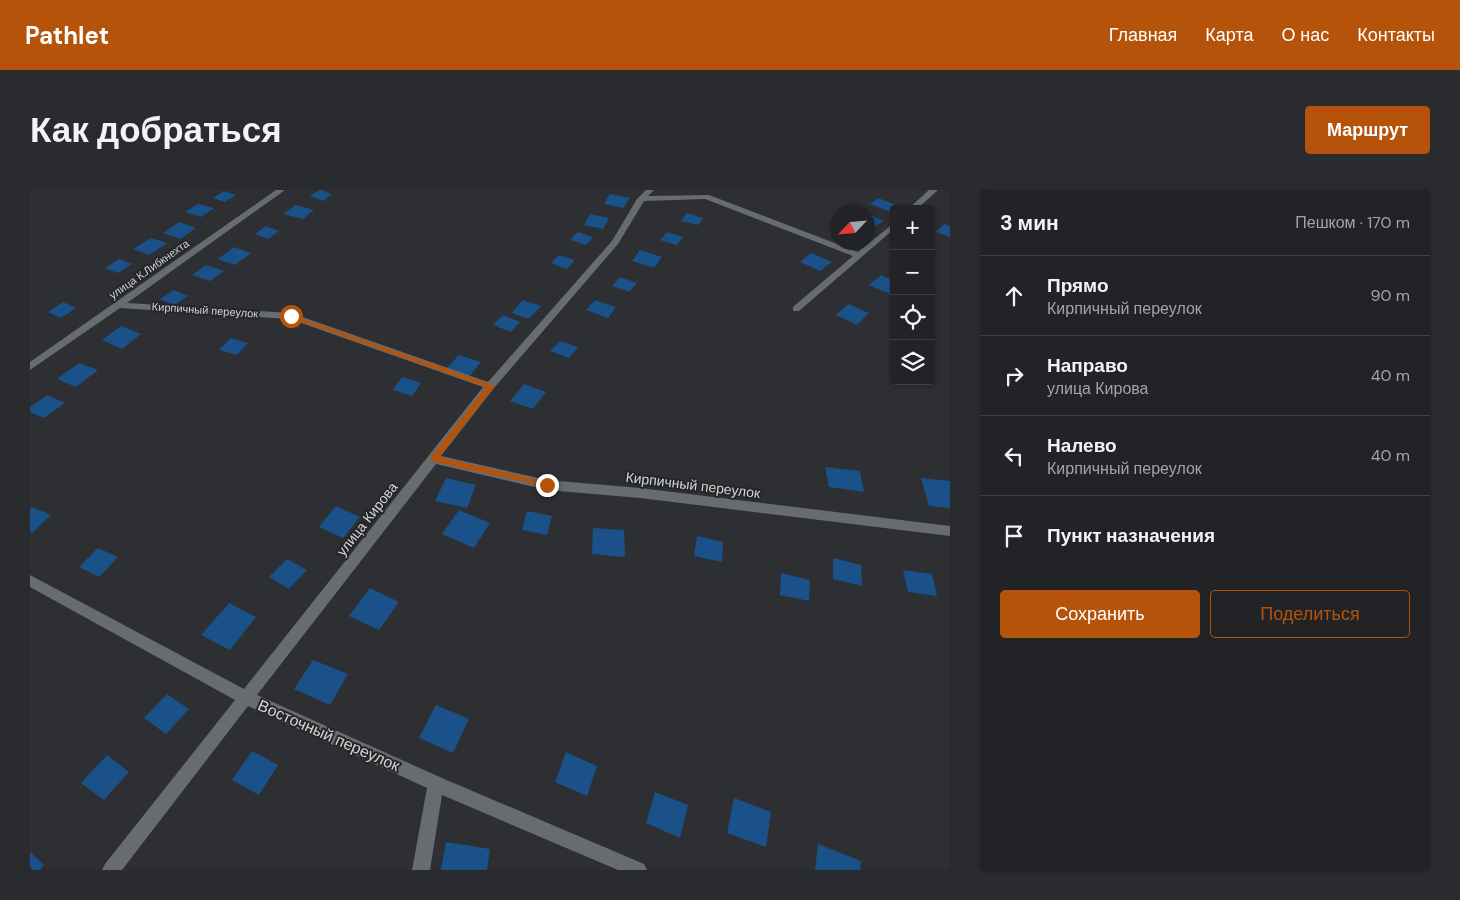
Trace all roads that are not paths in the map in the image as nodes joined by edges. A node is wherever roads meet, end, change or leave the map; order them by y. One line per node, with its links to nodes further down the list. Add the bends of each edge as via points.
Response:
1 (281, 190): 7 (street, улица К.Либкнехта)
2 (934, 190): 4 (street)
3 (645, 194): 6 (street, via 706,197); 10 (street, улица Кирова, via 616,242)
4 (917, 205)
5 (890, 228): 6 (street)
6 (858, 255): 8 (street)
7 (118, 305): 9 (street, улица К.Либкнехта); 10 (street, Кирпичный переулок, via 291,316)
8 (796, 309)
9 (30, 367)
10 (490, 386): 11 (street, улица Кирова)
11 (434, 459): 12 (street, Кирпичный переулок, via 547,485 640,493); 14 (street, улица Кирова)
12 (950, 531)
13 (30, 581): 14 (street, Восточный переулок)
14 (247, 698): 15 (street, Восточный переулок); 16 (street, улица Кирова)
15 (436, 784): 17 (street); 18 (street, Восточный переулок)
16 (111, 870)
17 (420, 870)
18 (638, 870)

